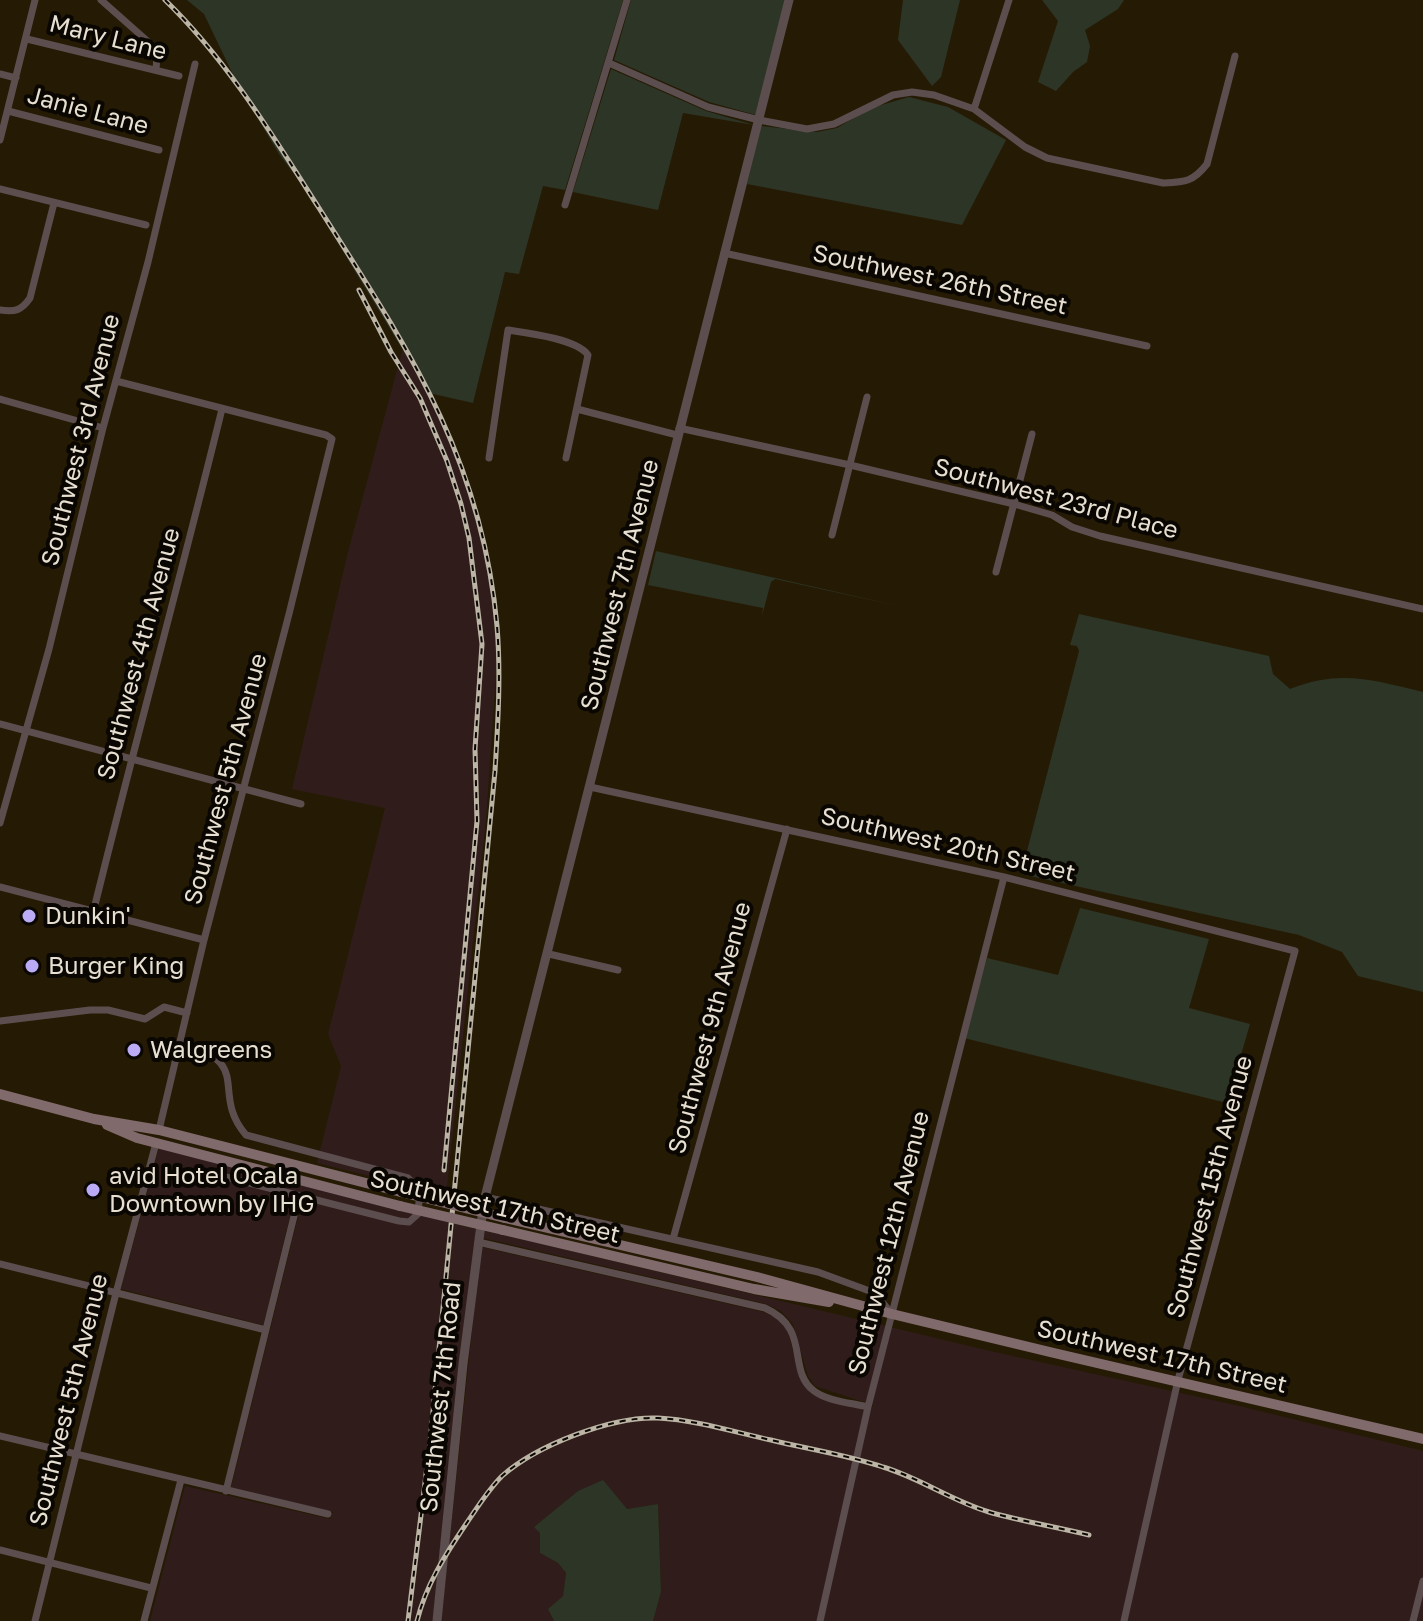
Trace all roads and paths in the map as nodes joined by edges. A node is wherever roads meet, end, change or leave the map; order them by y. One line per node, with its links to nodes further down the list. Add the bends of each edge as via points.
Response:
1 (23, 0): 6 (street)
2 (101, 0): 11 (street, via 153,46)
3 (627, 0): 9 (street)
4 (789, 0): 17 (street, Southwest 7th Avenue)
5 (1009, 0): 15 (street)
6 (35, 1): 7 (street)
7 (27, 39): 11 (street, Mary Lane); 14 (street)
8 (1235, 56): 15 (street, via 1207,164 1197,177 1183,182 1163,183 1047,158)
9 (609, 63): 17 (street, via 708,107); 22 (street)
10 (195, 64): 27 (street, Southwest 3rd Avenue)
11 (156, 70): 13 (street, Mary Lane)
12 (0, 74): 14 (street)
13 (179, 76)
14 (16, 78): 16 (street)
15 (974, 109): 17 (street, via 912,92 893,95 834,124 807,129)
16 (8, 111): 18 (street); 19 (street, Janie Lane)
17 (759, 120): 24 (street, Southwest 7th Avenue)
18 (0, 140)
19 (159, 150)
20 (0, 189): 21 (street)
21 (54, 203): 23 (street); 25 (street, via 30,298 14,312)
22 (565, 205)
23 (146, 225)
24 (724, 253): 26 (street, Southwest 26th Street); 33 (street, Southwest 7th Avenue)
25 (0, 310)
26 (1147, 346)
27 (116, 381): 30 (street); 32 (street, Southwest 3rd Avenue)
28 (867, 397): 37 (street)
29 (0, 399): 32 (street)
30 (222, 409): 44 (street, Southwest 4th Avenue); 46 (street, Southwest 5th Avenue, via 332,439)
31 (577, 409): 33 (street, Southwest 23rd Place); 35 (street, via 586,350 508,330); 36 (street)
32 (103, 428): 43 (street, Southwest 3rd Avenue)
33 (678, 432): 37 (street, Southwest 23rd Place); 45 (street, Southwest 7th Avenue)
34 (1032, 434): 38 (street)
35 (489, 458)
36 (566, 458)
37 (850, 465): 38 (street, Southwest 23rd Place); 39 (street)
38 (1014, 504): 40 (street); 41 (street, Southwest 23rd Place, via 1100,536)
39 (832, 535)
40 (996, 572)
41 (1423, 609)
42 (0, 724): 43 (street)
43 (27, 731): 44 (street); 48 (street, Southwest 3rd Avenue)
44 (132, 759): 46 (street); 52 (street, Southwest 4th Avenue)
45 (590, 787): 49 (street, Southwest 20th Street); 55 (street, Southwest 7th Avenue)
46 (244, 788): 47 (street); 53 (street, Southwest 5th Avenue)
47 (301, 804)
48 (0, 823)
49 (787, 829): 50 (street, Southwest 20th Street); 68 (street, Southwest 9th Avenue)
50 (1004, 877): 54 (street, Southwest 20th Street); 72 (street, Southwest 12th Avenue)
51 (0, 887): 52 (street)
52 (94, 909): 53 (street)
53 (204, 940): 57 (street, Southwest 5th Avenue)
54 (1295, 951): 74 (street, Southwest 15th Avenue)
55 (549, 954): 56 (street); 65 (street, Southwest 7th Avenue)
56 (618, 970)
57 (187, 1013): 58 (street, via 164,1007 145,1019 90,1010); 59 (street, Southwest 5th Avenue)
58 (0, 1021)
59 (180, 1044): 62 (street, Southwest 5th Avenue); 66 (street, via 209,1051 220,1061 228,1075 236,1123 246,1135 408,1178 420,1189 418,1214 409,1222)
60 (0, 1094): 61 (main road, Southwest 17th Street)
61 (94, 1119): 62 (main road, Southwest 17th Street); 63 (main road, Southwest 17th Street)
62 (159, 1130): 72 (main road, Southwest 17th Street, bridge)
63 (156, 1143): 71 (street, Southwest 5th Avenue); 72 (main road, Southwest 17th Street, bridge, via 754,1289)
64 (206, 1172): 66 (street)
65 (491, 1179): 67 (street, Southwest 7th Road)
66 (299, 1196): 73 (street)
67 (485, 1197): 68 (street); 69 (street, Southwest 7th Road)
68 (673, 1239): 72 (street, via 818,1272 875,1293)
69 (478, 1242): 75 (street, via 765,1308 790,1327 812,1390); 88 (street, Southwest 7th Road)
70 (0, 1264): 71 (street)
71 (116, 1293): 73 (street); 78 (street, Southwest 5th Avenue)
72 (892, 1314): 74 (main road, Southwest 17th Street); 75 (street, Southwest 12th Avenue)
73 (266, 1330): 80 (street)
74 (1178, 1380): 77 (main road, Southwest 17th Street); 90 (street, Southwest 15th Avenue)
75 (868, 1407): 89 (street, Southwest 12th Avenue)
76 (0, 1436): 78 (street)
77 (1423, 1439)
78 (76, 1454): 79 (street); 83 (street, Southwest 5th Avenue)
79 (181, 1480): 80 (street); 85 (street)
80 (226, 1491): 81 (street)
81 (328, 1514)
82 (0, 1550): 83 (street)
83 (49, 1562): 85 (street); 86 (street, Southwest 5th Avenue)
84 (1423, 1581): 91 (street)
85 (151, 1588): 87 (street)
86 (35, 1621)
87 (144, 1621)
88 (437, 1621)
89 (820, 1621)
90 (1124, 1621)
91 (1413, 1621)

